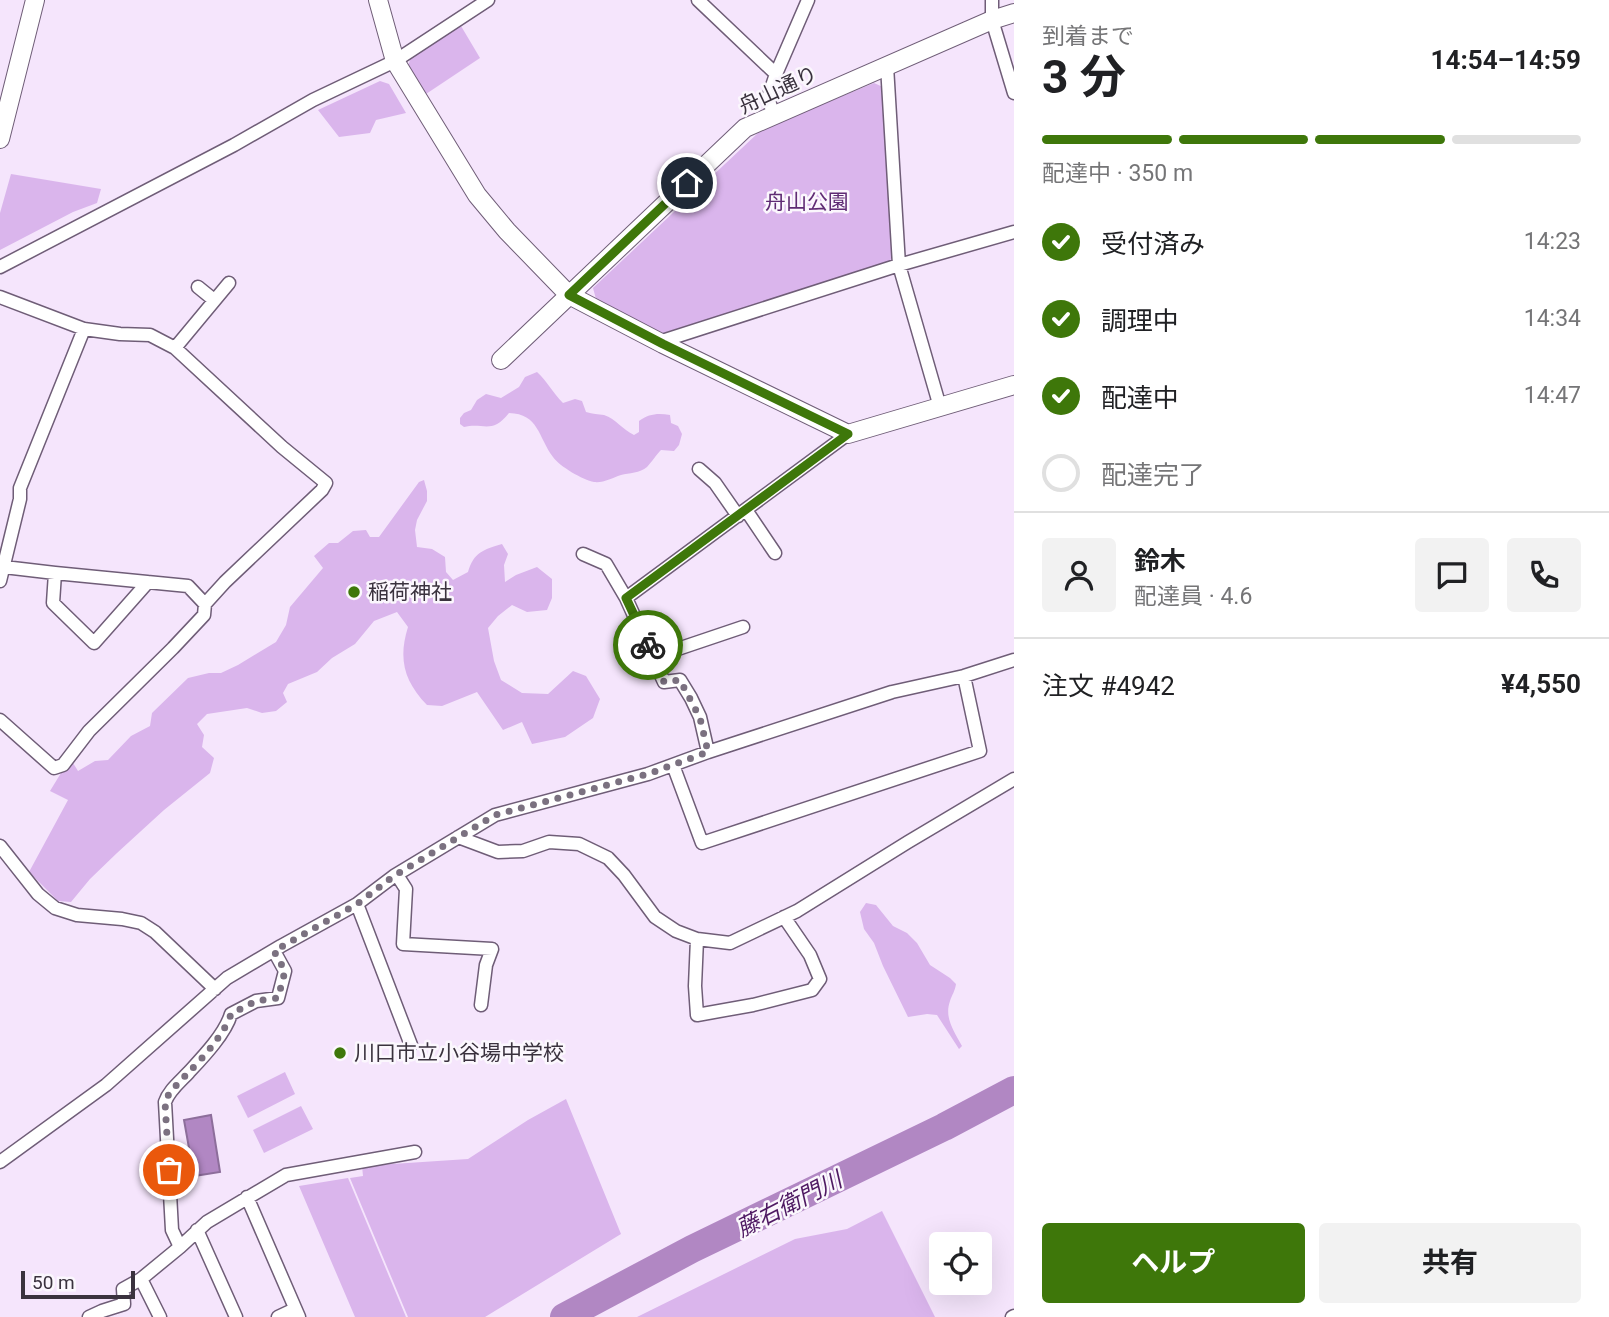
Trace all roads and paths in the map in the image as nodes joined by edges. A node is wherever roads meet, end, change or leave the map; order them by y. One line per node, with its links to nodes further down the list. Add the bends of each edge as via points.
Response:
1 (35, 0): 14 (street)
2 (378, 0): 9 (street)
3 (488, 0): 9 (street)
4 (698, 0): 11 (street)
5 (808, 0): 11 (street)
6 (992, 0): 8 (street)
7 (1014, 13): 8 (street, 舟山通り)
8 (992, 20): 10 (street, 舟山通り); 12 (street)
9 (395, 61): 17 (street); 20 (street, via 477,195)
10 (887, 66): 13 (street, 舟山通り); 16 (street)
11 (776, 74): 13 (street, via 768,98)
12 (1014, 93)
13 (774, 116): 20 (street, 舟山通り, via 745,128)
14 (0, 139)
15 (1014, 232): 16 (street)
16 (899, 265): 24 (street); 28 (street)
17 (0, 267)
18 (229, 283): 22 (street)
19 (198, 287): 22 (street)
20 (569, 295): 24 (street); 26 (street, 舟山通り)
21 (0, 296): 23 (street)
22 (214, 300): 25 (street)
23 (84, 329): 25 (street, via 150,335); 34 (street, via 20,488)
24 (659, 342): 29 (street)
25 (175, 348): 39 (street, via 326,484)
26 (501, 360)
27 (1014, 385): 28 (street)
28 (940, 407): 29 (street)
29 (848, 434): 31 (street)
30 (699, 469): 31 (street)
31 (742, 513): 32 (street); 38 (street)
32 (775, 552)
33 (583, 554): 38 (street, via 606,564)
34 (4, 567): 35 (street); 36 (street)
35 (55, 573): 37 (street); 37 (street, via 53,603 94,643)
36 (0, 581)
37 (148, 582): 39 (street, via 187,586)
38 (626, 598): 41 (street)
39 (205, 604): 44 (street, via 204,615 89,731 63,765 54,768)
40 (743, 627): 41 (street)
41 (654, 657): 45 (street, via 664,682 680,680 691,698)
42 (1014, 660): 43 (street)
43 (964, 676): 45 (street, via 892,692); 46 (street, via 980,751 702,843)
44 (0, 720)
45 (708, 752): 46 (street)
46 (673, 765): 48 (street, via 495,815)
47 (1014, 779): 52 (street)
48 (458, 837): 50 (street); 53 (street, via 498,852 523,851 549,842 579,844 608,858 655,917)
49 (0, 846): 55 (street, via 55,908 141,923)
50 (397, 875): 51 (street); 56 (street, via 406,889 403,944 492,948)
51 (357, 904): 54 (street); 57 (street)
52 (784, 917): 53 (street, via 730,943); 53 (street, via 820,979 812,990 696,1015)
53 (697, 939)
54 (274, 951): 55 (street); 62 (street, via 285,971 278,998 256,1001 231,1014 228,1025 167,1095 172,1230)
55 (215, 989): 59 (street, via 106,1085)
56 (481, 1005)
57 (411, 1045)
58 (415, 1152): 60 (street, via 286,1175)
59 (0, 1162)
60 (247, 1197): 61 (street); 65 (street)
61 (197, 1230): 62 (street); 69 (street)
62 (180, 1247): 63 (street)
63 (141, 1279): 64 (street, via 123,1289); 68 (street)
64 (124, 1304): 66 (street); 67 (street)
65 (297, 1313): 70 (street)
66 (89, 1317)
67 (131, 1317)
68 (160, 1317)
69 (236, 1317)
70 (278, 1317)

